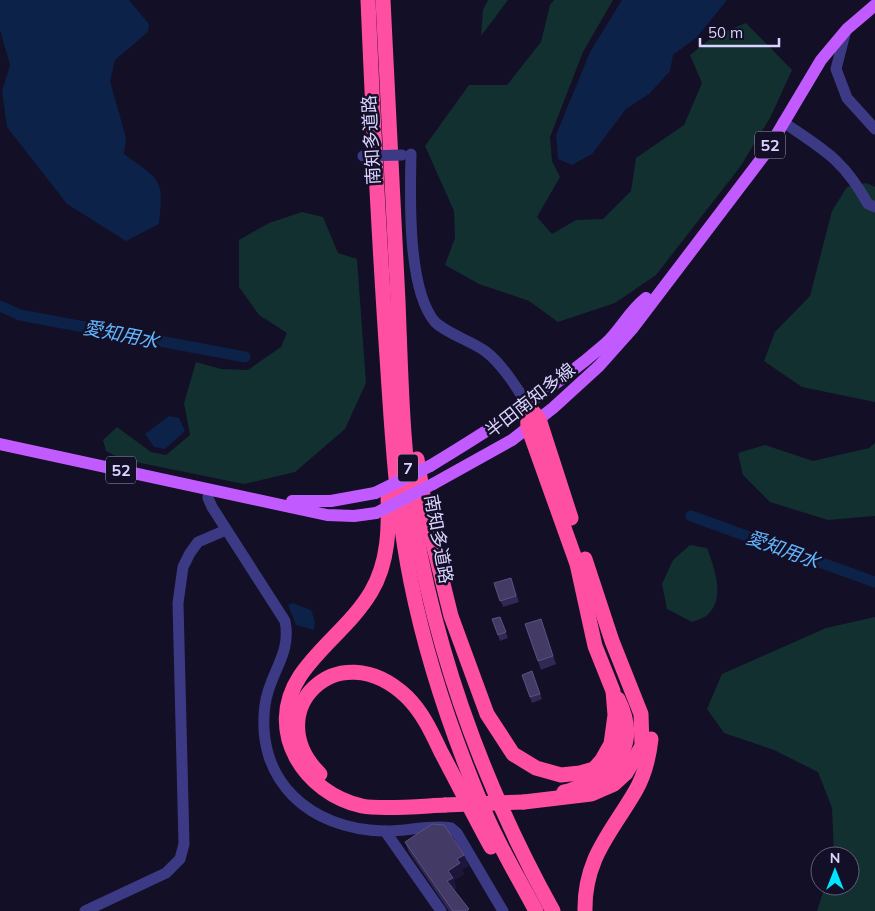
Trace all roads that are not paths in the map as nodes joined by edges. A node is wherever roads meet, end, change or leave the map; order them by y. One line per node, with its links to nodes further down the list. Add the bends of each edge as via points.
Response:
1 (368, 0): 10 (highway, 南知多道路 / 7)
2 (384, 0): 13 (highway, 南知多道路 / 7)
3 (875, 5): 4 (main road, 半田南知多線 / 52)
4 (847, 30): 5 (main road, 半田南知多線 / 52, via 820,60); 6 (street, via 836,69 848,98)
5 (783, 122): 8 (street, via 833,155 854,178 868,204); 9 (main road, 半田南知多線 / 52, via 765,154)
6 (875, 129)
7 (363, 156): 11 (street, bridge, via 406,155 417,273 425,302 436,322 486,352 520,391)
8 (875, 207)
9 (664, 285): 11 (main road, 半田南知多線 / 52, via 642,301 607,342); 12 (main road, 半田南知多線 / 52, via 632,329 599,366)
10 (383, 304): 21 (highway, via 375,317 389,533 372,591 322,648 293,689 287,732 295,756 309,777 346,802 365,807); 27 (highway, 南知多道路 / 7, via 399,515 429,656 450,722 486,814)
11 (526, 405): 12 (highway); 16 (main road, 半田南知多線 / 52, bridge, via 430,466 375,494 301,502)
12 (534, 423): 16 (main road, 半田南知多線 / 52, bridge, via 512,440 376,513 327,515); 18 (highway); 19 (highway, via 577,564 595,646)
13 (404, 429): 19 (highway, via 414,440 427,519 452,616 487,714 513,754 536,768 561,775 594,769 602,760 614,731); 28 (highway, 南知多道路 / 7, via 415,525 427,584 464,717 486,777)
14 (0, 444): 15 (main road, 半田南知多線 / 52)
15 (209, 488): 16 (main road, 半田南知多線 / 52); 17 (street, via 208,498)
16 (243, 495)
17 (226, 530): 22 (street, via 286,621 287,643 265,710 264,735 275,771 291,795 319,816 347,827); 23 (street, via 198,542 183,567 178,603 184,844 180,859 166,873)
18 (630, 686): 20 (highway, via 641,714 642,746 626,774 614,784 592,794); 29 (highway, via 649,712 649,756 636,790 596,853 589,871)
19 (614, 691): 20 (highway, via 627,726 615,767 567,792)
20 (523, 798): 21 (highway)
21 (445, 802): 26 (highway, via 376,799 348,793 329,782 310,764 298,734 302,706 308,693 331,676 367,672 382,678 407,697 425,720 490,846 526,908)
22 (385, 832): 24 (street); 25 (street, via 451,828)
23 (85, 911)
24 (441, 911)
25 (503, 911)
26 (532, 911)
27 (536, 911)
28 (553, 911)
29 (585, 911)

